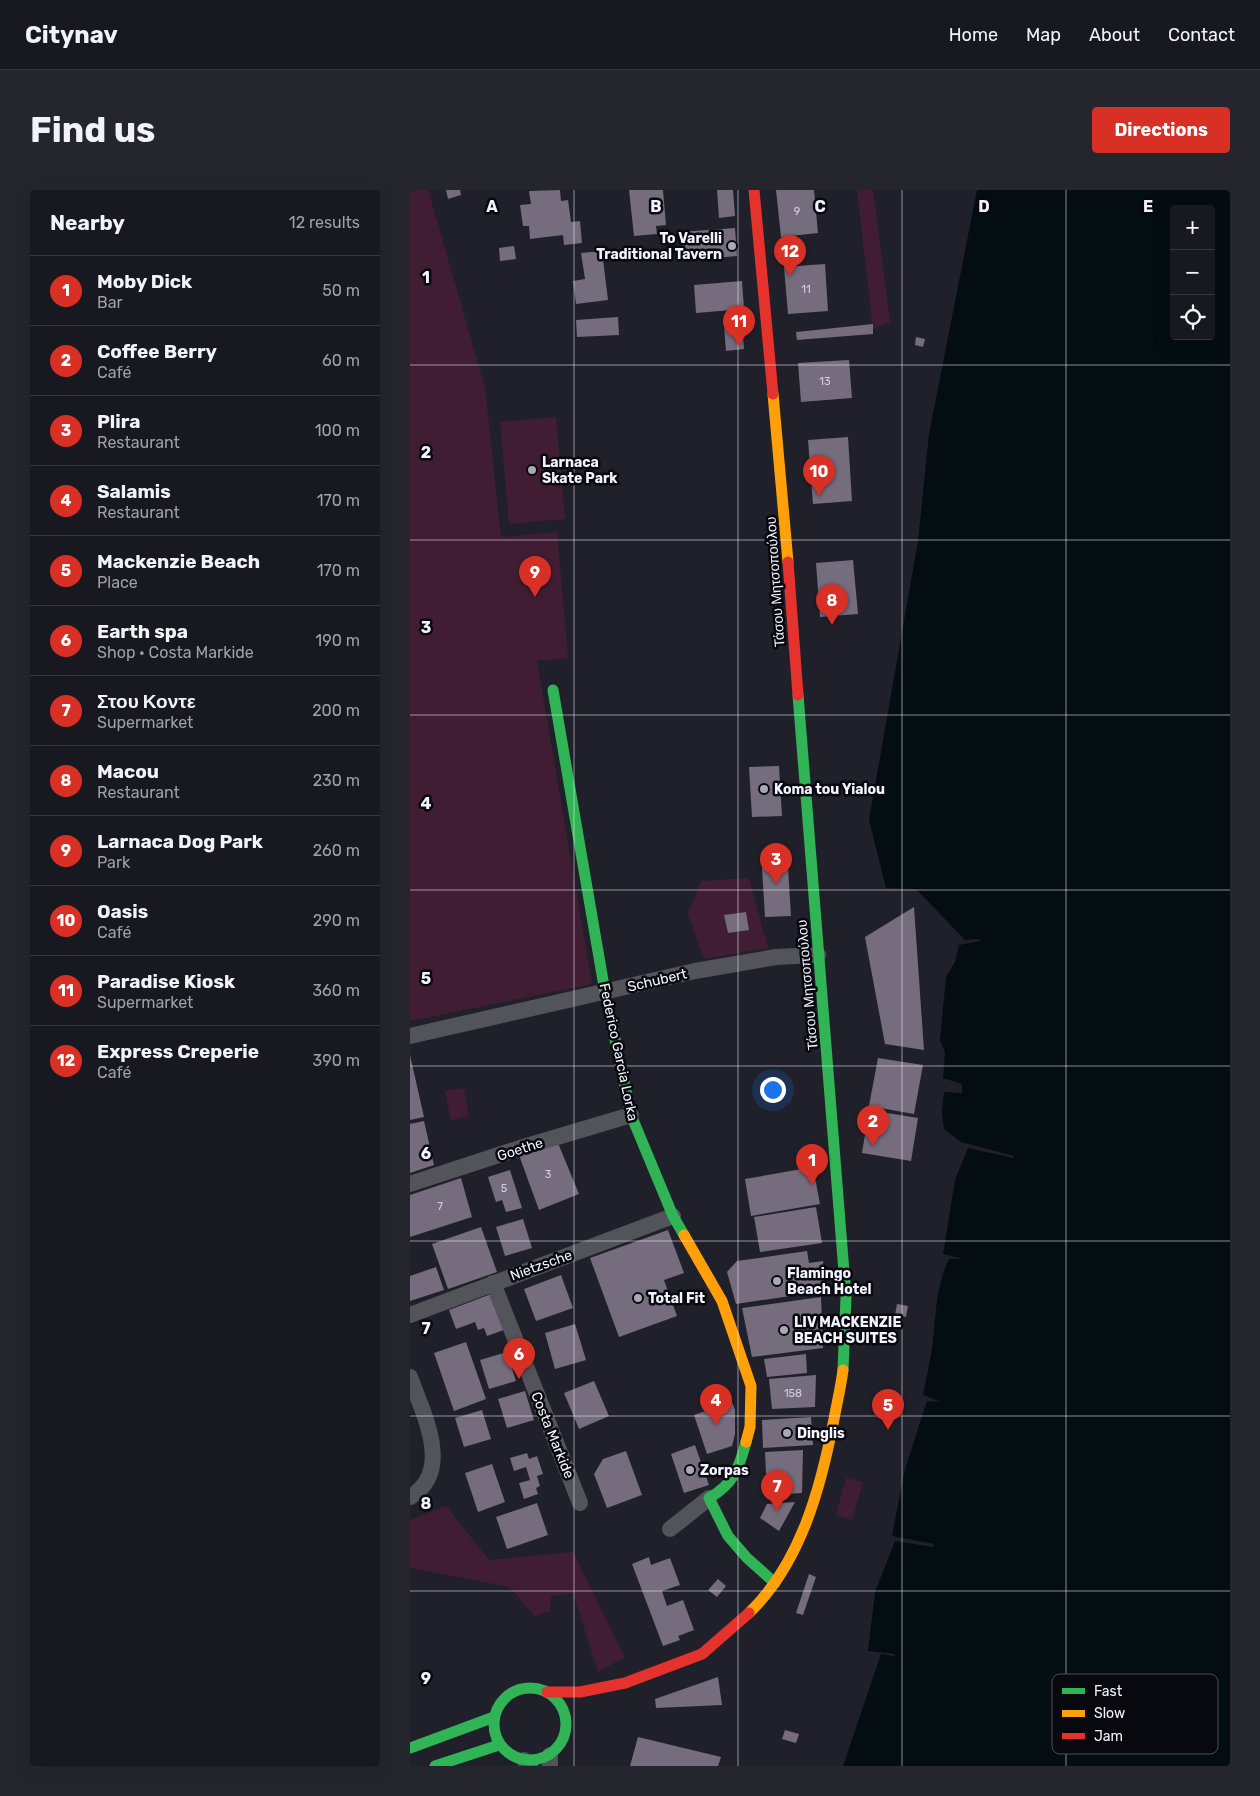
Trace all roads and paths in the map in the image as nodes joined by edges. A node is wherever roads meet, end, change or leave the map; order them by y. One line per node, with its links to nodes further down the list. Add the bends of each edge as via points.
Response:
1 (754, 190): 3 (street, Τάσου Μητσοπούλου, via 784,506)
2 (553, 690): 4 (street, Federico Garcia Lorka)
3 (818, 955): 4 (street, Schubert, via 776,957 695,971); 16 (street, Τάσου Μητσοπούλου, via 846,1297 843,1372 824,1471 799,1540)
4 (605, 992): 5 (street, Schubert); 6 (street, Federico Garcia Lorka)
5 (410, 1036)
6 (631, 1115): 7 (street, Goethe); 8 (street, Federico Garcia Lorka)
7 (410, 1184)
8 (672, 1216): 9 (street, Nietzsche); 13 (street, Federico Garcia Lorka, via 722,1301 750,1386 750,1427 740,1465 725,1489)
9 (493, 1283): 10 (street, Nietzsche); 14 (street, Costa Markide)
10 (410, 1315)
11 (410, 1377): 12 (street, via 432,1443 433,1465 428,1482)
12 (410, 1498)
13 (709, 1498): 15 (street, Federico Garcia Lorka); 16 (street, via 728,1536)
14 (580, 1503)
15 (670, 1529)
16 (775, 1583): 17 (street, Τάσου Μητσοπούλου, via 741,1622 702,1654)
17 (624, 1683): 18 (street, Τάσου Μητσοπούλου, via 580,1692); 19 (street, Τάσου Μητσοπούλου)
18 (547, 1692): 21 (street, Τάσου Μητσοπούλου, via 534,1688 508,1694); 22 (street, via 561,1704)
19 (593, 1701)
20 (578, 1710): 22 (street)
21 (494, 1717): 23 (street); 24 (street)
22 (566, 1722): 25 (street, via 565,1735)
23 (499, 1744): 26 (street, via 506,1752); 27 (street)
24 (410, 1748)
25 (550, 1760): 26 (street)
26 (527, 1763)
27 (435, 1766)

